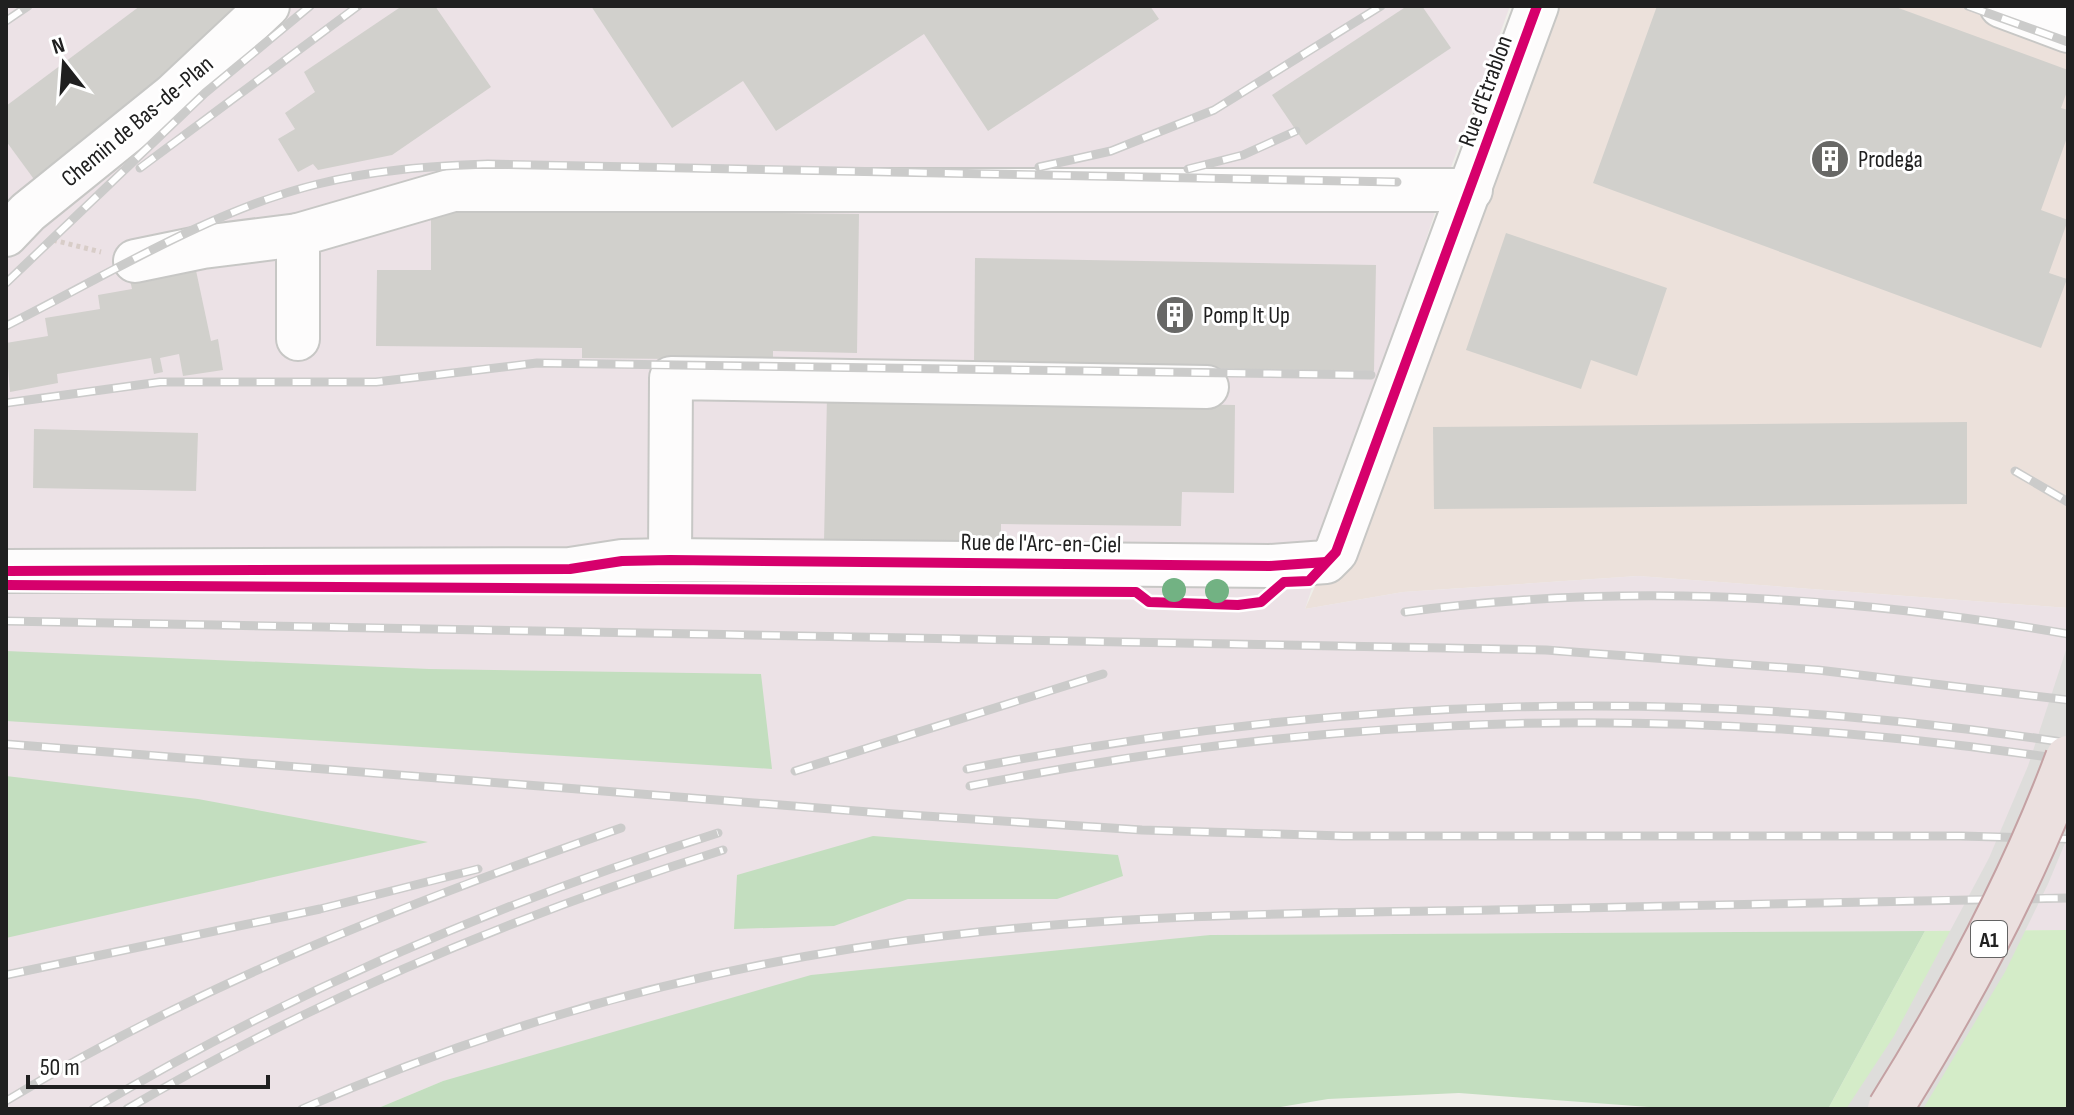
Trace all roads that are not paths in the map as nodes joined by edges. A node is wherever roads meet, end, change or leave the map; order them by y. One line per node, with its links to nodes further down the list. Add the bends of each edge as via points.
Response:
1 (268, 6): 6 (street, Chemin de Bas-de-Plan, via 173,95)
2 (1537, 6): 5 (street, Rue d'Etrablon)
3 (2001, 6): 4 (street)
4 (2068, 31)
5 (1471, 190): 7 (street, via 453,190); 11 (street, Rue de l'Arc-en-Ciel, via 1336,552 1326,562 1270,566)
6 (17, 223)
7 (298, 235): 8 (street); 9 (street)
8 (135, 261)
9 (298, 339)
10 (1207, 387): 11 (street, via 671,378)
11 (670, 560): 12 (street, Rue de l'Arc-en-Ciel, via 570,569)
12 (6, 571)
13 (2068, 758): 14 (highway, A1, bridge, via 1985,947)
14 (1890, 1109)

